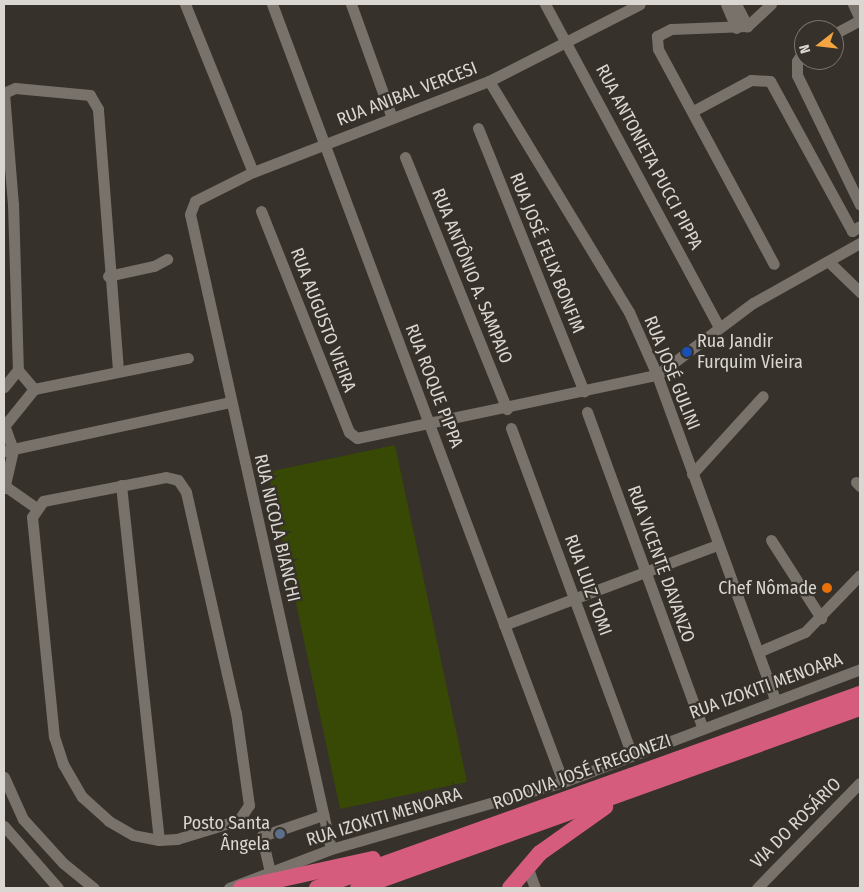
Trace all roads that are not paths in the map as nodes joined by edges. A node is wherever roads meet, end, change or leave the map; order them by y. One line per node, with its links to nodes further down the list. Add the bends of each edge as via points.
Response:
1 (185, 4): 23 (street)
2 (272, 4): 21 (street, RUA ROQUE PIPPA)
3 (351, 4): 19 (street)
4 (545, 4): 15 (street, RUA ANTONIETA PUCCI PIPPA)
5 (640, 4): 15 (street, RUA ANIBAL VERCESI)
6 (726, 4): 13 (street)
7 (736, 4): 13 (street)
8 (755, 4): 11 (street)
9 (771, 4): 11 (street)
10 (853, 4): 12 (street)
11 (760, 16): 13 (street)
12 (860, 20): 14 (street)
13 (741, 27): 18 (street, via 670,29 657,36 658,49)
14 (844, 29)
15 (568, 43): 17 (street, RUA ANIBAL VERCESI); 34 (street, RUA ANTONIETA PUCCI PIPPA)
16 (797, 70): 24 (street)
17 (489, 81): 19 (street, RUA ANIBAL VERCESI); 38 (street, RUA JOSÉ GULINI, via 629,312)
18 (693, 111): 27 (street, via 751,80 770,82 852,231); 31 (street)
19 (392, 118): 21 (street, RUA ANIBAL VERCESI)
20 (478, 128): 41 (street, RUA JOSÉ FELIX BONFIM)
21 (328, 144): 23 (street, RUA ANIBAL VERCESI); 47 (street, RUA ROQUE PIPPA)
22 (405, 157): 44 (street, RUA ANTÔNIO A. SAMPAIO)
23 (252, 172): 26 (street, RUA ANIBAL VERCESI, via 195,201)
24 (860, 205)
25 (261, 211): 47 (street, RUA AUGUSTO VIEIRA, via 348,432 357,438)
26 (190, 214): 43 (street, RUA NICOLA BIANCHI)
27 (860, 226)
28 (860, 243): 30 (street)
29 (166, 259): 32 (street, via 154,266)
30 (828, 261): 33 (street); 34 (street)
31 (774, 264)
32 (108, 276): 36 (street, via 107,197 98,109 90,94 15,88 4,93 13,204); 37 (street)
33 (860, 292)
34 (719, 327): 38 (street)
35 (188, 358): 37 (street)
36 (18, 370): 39 (street); 40 (street)
37 (118, 370): 40 (street)
38 (657, 375): 41 (street); 50 (street, RUA JOSÉ GULINI)
39 (4, 387)
40 (34, 389): 46 (street)
41 (584, 392): 44 (street)
42 (763, 396): 50 (street)
43 (231, 402): 49 (street); 72 (street, RUA NICOLA BIANCHI)
44 (508, 409): 47 (street)
45 (587, 412): 56 (street, RUA VICENTE DAVANZO)
46 (4, 425): 49 (street)
47 (430, 426): 60 (street, RUA ROQUE PIPPA)
48 (511, 428): 58 (street, RUA LUIZ TOMI)
49 (8, 450): 52 (street)
50 (692, 474): 55 (street, RUA JOSÉ GULINI)
51 (121, 485): 53 (street, via 43,501); 74 (street); 74 (street, via 166,477 178,480 186,492 236,713 249,806 239,820 177,839)
52 (4, 487): 53 (street)
53 (35, 507): 74 (street, via 32,517 54,737 63,764 82,797 110,821 134,835)
54 (771, 540): 59 (street)
55 (717, 545): 56 (street); 61 (street, RUA JOSÉ GULINI)
56 (644, 571): 58 (street); 66 (street, RUA VICENTE DAVANZO)
57 (860, 575): 59 (street)
58 (574, 597): 60 (street); 67 (street, RUA LUIZ TOMI)
59 (822, 618): 61 (street, via 804,632)
60 (504, 625): 69 (street, RUA ROQUE PIPPA)
61 (758, 652): 64 (street, RUA JOSÉ GULINI)
62 (860, 669): 64 (street, RUA IZOKITI MENOARA)
63 (860, 694): 75 (highway, RODOVIA JOSÉ FREGONEZI)
64 (775, 700): 66 (street, RUA IZOKITI MENOARA)
65 (860, 708): 70 (highway, RODOVIA JOSÉ FREGONEZI)
66 (702, 728): 67 (street, RUA IZOKITI MENOARA)
67 (632, 755): 69 (street, RUA IZOKITI MENOARA)
68 (4, 777): 81 (street, via 23,819 63,863)
69 (563, 782): 76 (street, RUA IZOKITI MENOARA)
70 (654, 782): 77 (highway, via 597,811); 85 (highway, RODOVIA JOSÉ FREGONEZI)
71 (860, 783): 88 (street, VIA DO ROSÁRIO)
72 (323, 815): 76 (street, RUA NICOLA BIANCHI); 78 (street, via 262,836)
73 (4, 826): 79 (street)
74 (159, 840)
75 (434, 845): 83 (highway); 84 (highway, RODOVIA JOSÉ FREGONEZI)
76 (331, 849): 78 (street, RUA IZOKITI MENOARA)
77 (528, 866): 86 (highway); 87 (street)
78 (270, 872): 82 (street, RUA IZOKITI MENOARA)
79 (58, 888)
80 (85, 888): 81 (street)
81 (94, 888)
82 (229, 888)
83 (241, 888)
84 (317, 888)
85 (358, 888)
86 (510, 888)
87 (535, 888)
88 (757, 888)

